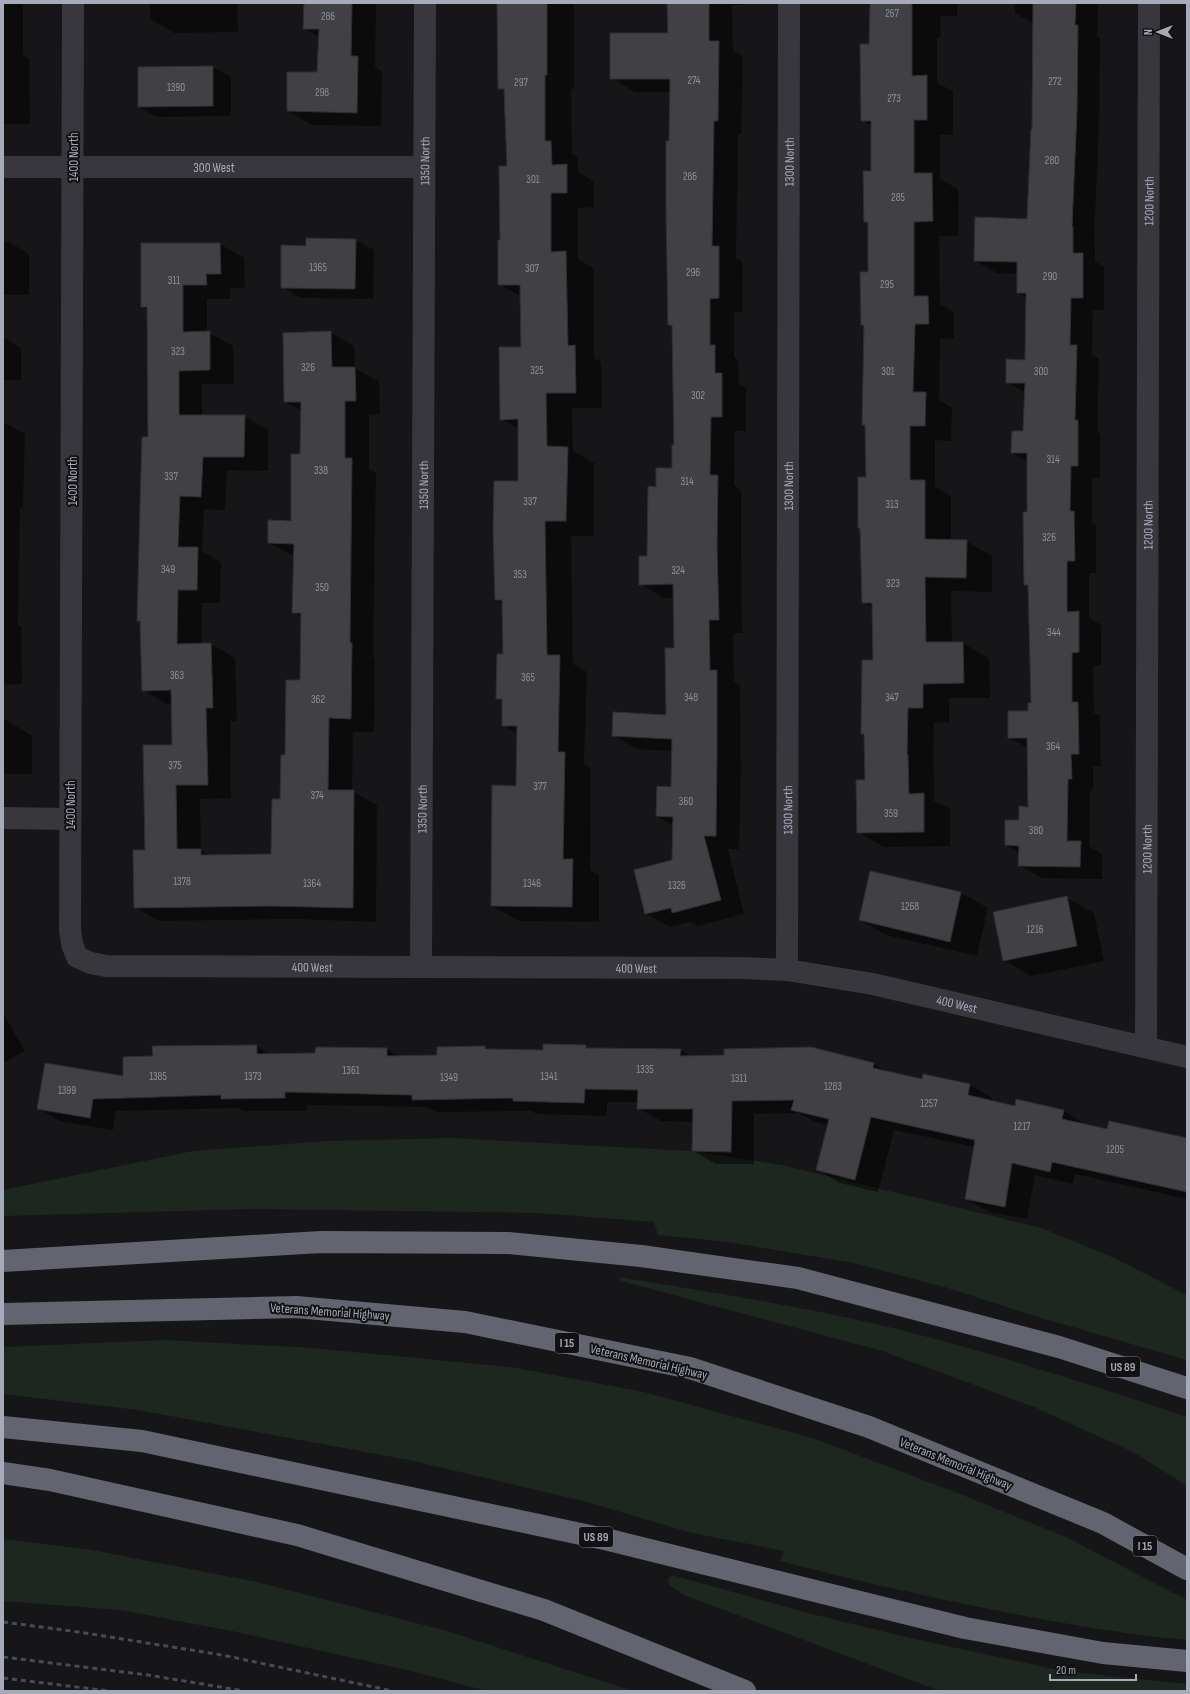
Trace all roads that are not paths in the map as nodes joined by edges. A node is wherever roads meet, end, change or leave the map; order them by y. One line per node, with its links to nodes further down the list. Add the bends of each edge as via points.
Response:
1 (73, 3): 6 (street, 1400 North)
2 (425, 3): 7 (street, 1350 North)
3 (789, 3): 12 (street, 1300 North)
4 (1149, 3): 13 (street, 1200 North)
5 (3, 167): 6 (street, 300 West)
6 (73, 167): 7 (street, 300 West); 9 (street, 1400 North)
7 (424, 167): 11 (street, 1350 North)
8 (3, 818): 9 (street)
9 (70, 819): 10 (street, 1400 North, via 70,930)
10 (77, 957): 11 (street, 400 West, via 106,966)
11 (421, 967): 12 (street, 400 West)
12 (787, 970): 13 (street, 400 West, via 873,984)
13 (1146, 1047): 14 (street, 400 West)
14 (1187, 1057)
15 (3, 1262): 17 (highway, US 89, via 321,1242 508,1243 641,1256 798,1278 1059,1346)
16 (3, 1314): 20 (highway, Veterans Memorial Highway / I 15, via 296,1306 465,1322 690,1368 869,1427 1103,1523)
17 (1187, 1388)
18 (3, 1427): 21 (highway, US 89, via 142,1441 609,1540 965,1628 1103,1653)
19 (3, 1473): 22 (highway, via 50,1480 298,1536 544,1610)
20 (1187, 1569)
21 (1187, 1661)
22 (745, 1691)

